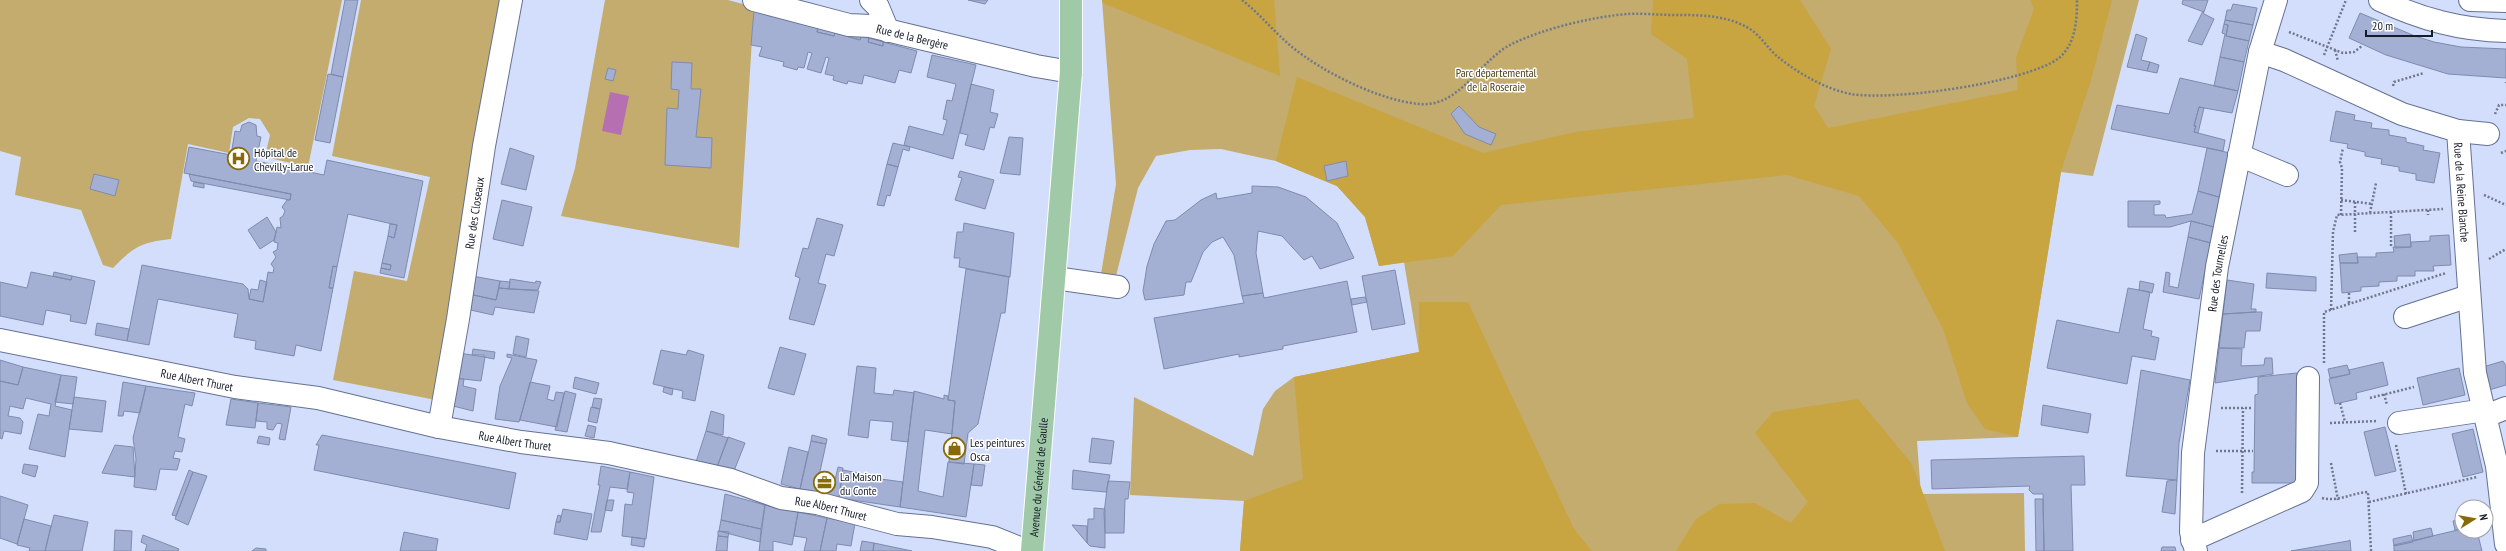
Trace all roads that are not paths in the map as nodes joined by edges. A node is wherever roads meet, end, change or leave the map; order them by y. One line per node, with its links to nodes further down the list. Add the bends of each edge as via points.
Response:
1 (511, 0): 24 (street, Rue des Closeaux, via 484,146)
2 (754, 0): 9 (street, Rue de la Bergère)
3 (871, 0): 9 (street, via 878,7)
4 (1071, 0): 12 (main road, Avenue du Général de Gaulle)
5 (2276, 0): 11 (street, Rue des Tournelles)
6 (2380, 0): 10 (street, via 2414,16 2452,26)
7 (2470, 0): 8 (street)
8 (2506, 1)
9 (888, 31): 12 (street, Rue de la Bergère)
10 (2506, 31)
11 (2260, 52): 13 (street, Rue de la Reine Blanche, via 2316,74 2402,114); 15 (street, Rue des Tournelles)
12 (1071, 72): 17 (main road, Avenue du Général de Gaulle)
13 (2458, 131): 14 (street); 19 (street, Rue de la Reine Blanche)
14 (2488, 134)
15 (2239, 155): 16 (street); 27 (street, Rue des Tournelles, via 2217,266 2193,453)
16 (2287, 175)
17 (1055, 278): 18 (street); 29 (main road, Avenue du Général de Gaulle)
18 (1118, 287)
19 (2469, 296): 20 (street); 23 (street, Rue de la Reine Blanche, via 2475,373)
20 (2405, 317)
21 (0, 340): 24 (street, Rue Albert Thuret, via 235,387 318,398)
22 (2316, 373): 27 (street, via 2308,423 2307,483 2302,491 2244,516)
23 (2492, 411): 25 (street); 26 (street, Rue de la Reine Blanche)
24 (439, 427): 28 (street, Rue Albert Thuret, via 521,442 617,455 731,480 781,498 817,503 897,524 992,537)
25 (2397, 432)
26 (2506, 544)
27 (2194, 545)
28 (1027, 551)
29 (1032, 551)

